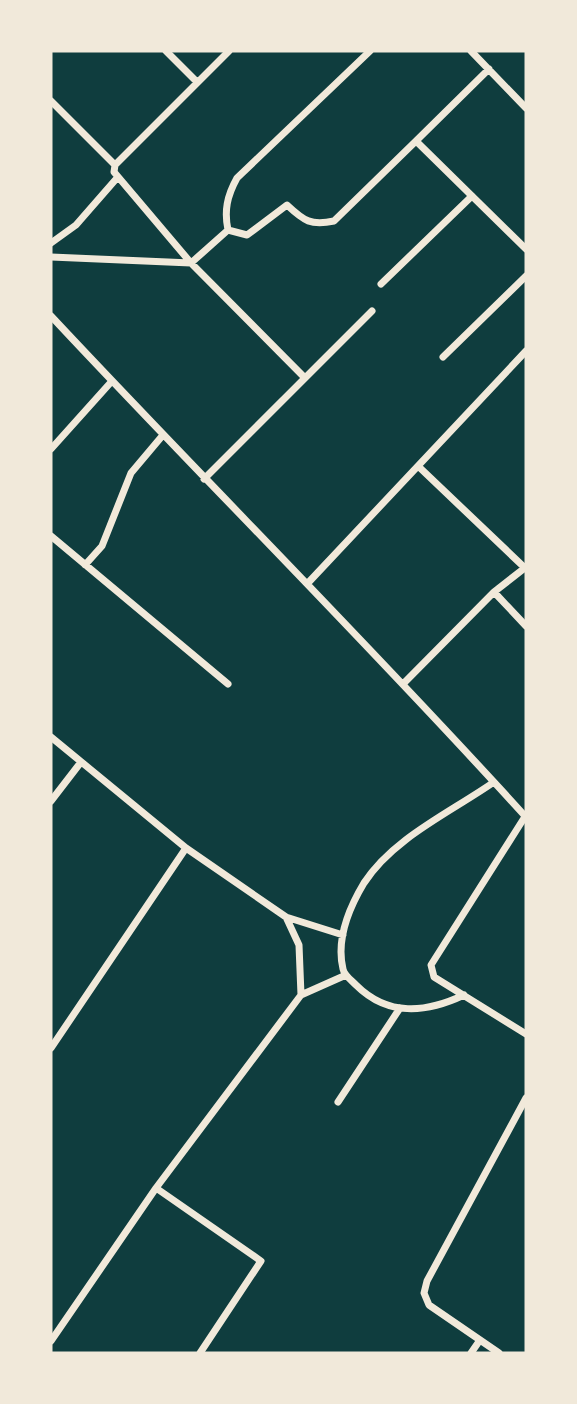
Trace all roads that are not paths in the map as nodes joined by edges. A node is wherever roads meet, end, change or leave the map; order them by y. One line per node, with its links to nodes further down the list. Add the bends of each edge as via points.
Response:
1 (166, 51): 6 (street)
2 (229, 51): 6 (street)
3 (370, 51): 13 (street, via 237,178 225,214)
4 (471, 51): 5 (street)
5 (489, 69): 8 (street); 9 (street)
6 (197, 82): 10 (street)
7 (51, 101): 10 (street)
8 (526, 108)
9 (416, 141): 12 (street); 13 (street, via 334,221 305,222 287,205 247,235)
10 (115, 165): 11 (street)
11 (117, 178): 14 (street, via 76,225); 17 (street)
12 (472, 196): 15 (street); 19 (street)
13 (228, 230): 17 (street)
14 (51, 243)
15 (526, 249)
16 (51, 257): 17 (street)
17 (191, 263): 24 (street)
18 (526, 276): 23 (street)
19 (381, 284)
20 (372, 311): 24 (street)
21 (51, 316): 25 (street)
22 (526, 351): 28 (street)
23 (443, 357)
24 (305, 378): 29 (street)
25 (111, 381): 26 (street); 27 (street)
26 (163, 435): 29 (street); 31 (street, via 131,473 102,546)
27 (51, 449)
28 (418, 466): 32 (street); 33 (street)
29 (204, 479): 33 (street)
30 (51, 536): 31 (street)
31 (85, 565): 37 (street)
32 (525, 567): 34 (street)
33 (307, 584): 36 (street)
34 (494, 592): 35 (street); 36 (street)
35 (526, 626)
36 (404, 683): 40 (street)
37 (228, 684)
38 (51, 737): 39 (street)
39 (80, 762): 41 (street); 43 (street)
40 (494, 782): 42 (street); 45 (street, via 386,856 364,884)
41 (51, 801)
42 (526, 815): 48 (street, via 431,965 434,976)
43 (186, 848): 44 (street); 51 (street)
44 (286, 916): 45 (street); 47 (street, via 299,945)
45 (343, 935): 46 (street)
46 (346, 975): 47 (street); 49 (street, via 369,998)
47 (301, 995): 55 (street)
48 (464, 995): 49 (street, via 436,1008); 50 (street)
49 (400, 1009): 54 (street)
50 (526, 1034)
51 (53, 1039): 52 (street)
52 (51, 1048)
53 (526, 1098): 56 (street, via 426,1281 429,1305)
54 (338, 1102)
55 (156, 1188): 57 (street); 58 (street, via 261,1261)
56 (480, 1340): 59 (street); 60 (street)
57 (51, 1341)
58 (200, 1353)
59 (471, 1353)
60 (499, 1353)

